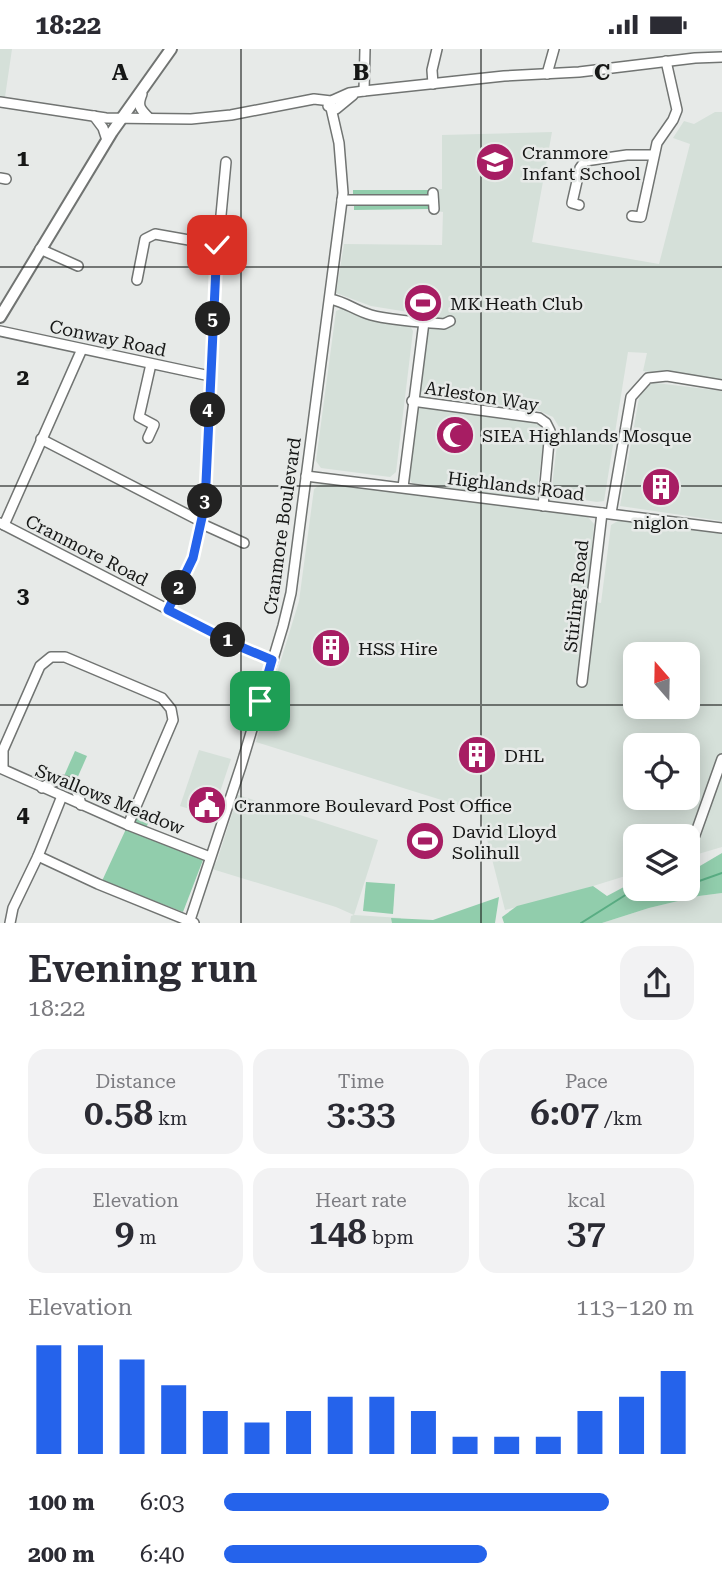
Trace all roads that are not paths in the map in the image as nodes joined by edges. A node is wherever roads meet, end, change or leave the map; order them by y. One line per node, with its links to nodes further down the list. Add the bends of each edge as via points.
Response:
1 (171, 49): 8 (main road)
2 (365, 49): 10 (street)
3 (437, 49): 9 (street)
4 (554, 49): 7 (street)
5 (722, 57): 6 (street)
6 (666, 61): 7 (street); 17 (street, via 677,110)
7 (547, 74): 9 (street)
8 (148, 79): 14 (main road); 15 (street, via 138,102)
9 (433, 84): 10 (street)
10 (360, 92): 12 (street)
11 (0, 103): 13 (street)
12 (334, 105): 15 (street, via 314,99 231,115); 19 (street, Cranmore Boulevard)
13 (94, 116): 14 (street); 16 (street)
14 (121, 118): 15 (street); 16 (main road)
15 (149, 118)
16 (107, 139): 24 (main road)
17 (653, 155): 21 (street, via 585,161 572,204); 22 (street, via 641,217)
18 (236, 172): 23 (street, via 226,166)
19 (342, 200): 20 (street); 27 (street, Cranmore Boulevard)
20 (433, 201)
21 (579, 205)
22 (632, 216)
23 (217, 245): 26 (street, via 150,236 145,239); 34 (street)
24 (40, 249): 25 (street); 28 (main road)
25 (78, 266)
26 (136, 280)
27 (330, 299): 30 (street, via 367,314); 39 (street, Cranmore Boulevard)
28 (0, 317)
29 (450, 321): 30 (street)
30 (424, 322): 36 (street)
31 (0, 331): 32 (street, Conway Road)
32 (82, 348): 33 (street, Conway Road); 38 (street)
33 (151, 364): 34 (street, Conway Road); 37 (street, via 139,417 153,425)
34 (210, 376): 43 (street)
35 (722, 385): 42 (street, Stirling Road, via 667,376 648,378 631,397)
36 (412, 401): 40 (street); 41 (street, Arleston Way, via 539,418 546,423 550,431)
37 (148, 438)
38 (41, 439): 43 (street); 44 (street)
39 (306, 476): 40 (street, Highlands Road); 48 (street, Cranmore Boulevard, via 291,593)
40 (403, 487): 41 (street, Highlands Road)
41 (543, 506): 42 (street, Highlands Road)
42 (607, 513): 45 (street, Highlands Road); 49 (street, Stirling Road)
43 (202, 523): 46 (street); 47 (street, via 193,558)
44 (2, 524): 47 (street, Cranmore Road)
45 (722, 528)
46 (244, 543)
47 (168, 610): 48 (street, Cranmore Road)
48 (272, 660): 58 (street, Cranmore Boulevard)
49 (582, 682)
50 (722, 759): 55 (street)
51 (1, 768): 52 (street, Swallows Meadow); 56 (street, via 3,750 21,707 40,666 51,657 65,657 162,698 173,720)
52 (42, 788): 53 (street, Swallows Meadow); 54 (street, via 51,782 71,783)
53 (62, 796): 54 (street, Swallows Meadow); 57 (street)
54 (81, 805): 56 (street, Swallows Meadow)
55 (699, 824)
56 (128, 825): 58 (street, Swallows Meadow)
57 (38, 856): 59 (street); 60 (street)
58 (210, 857): 59 (street, Cranmore Boulevard)
59 (191, 922)
60 (10, 923)

